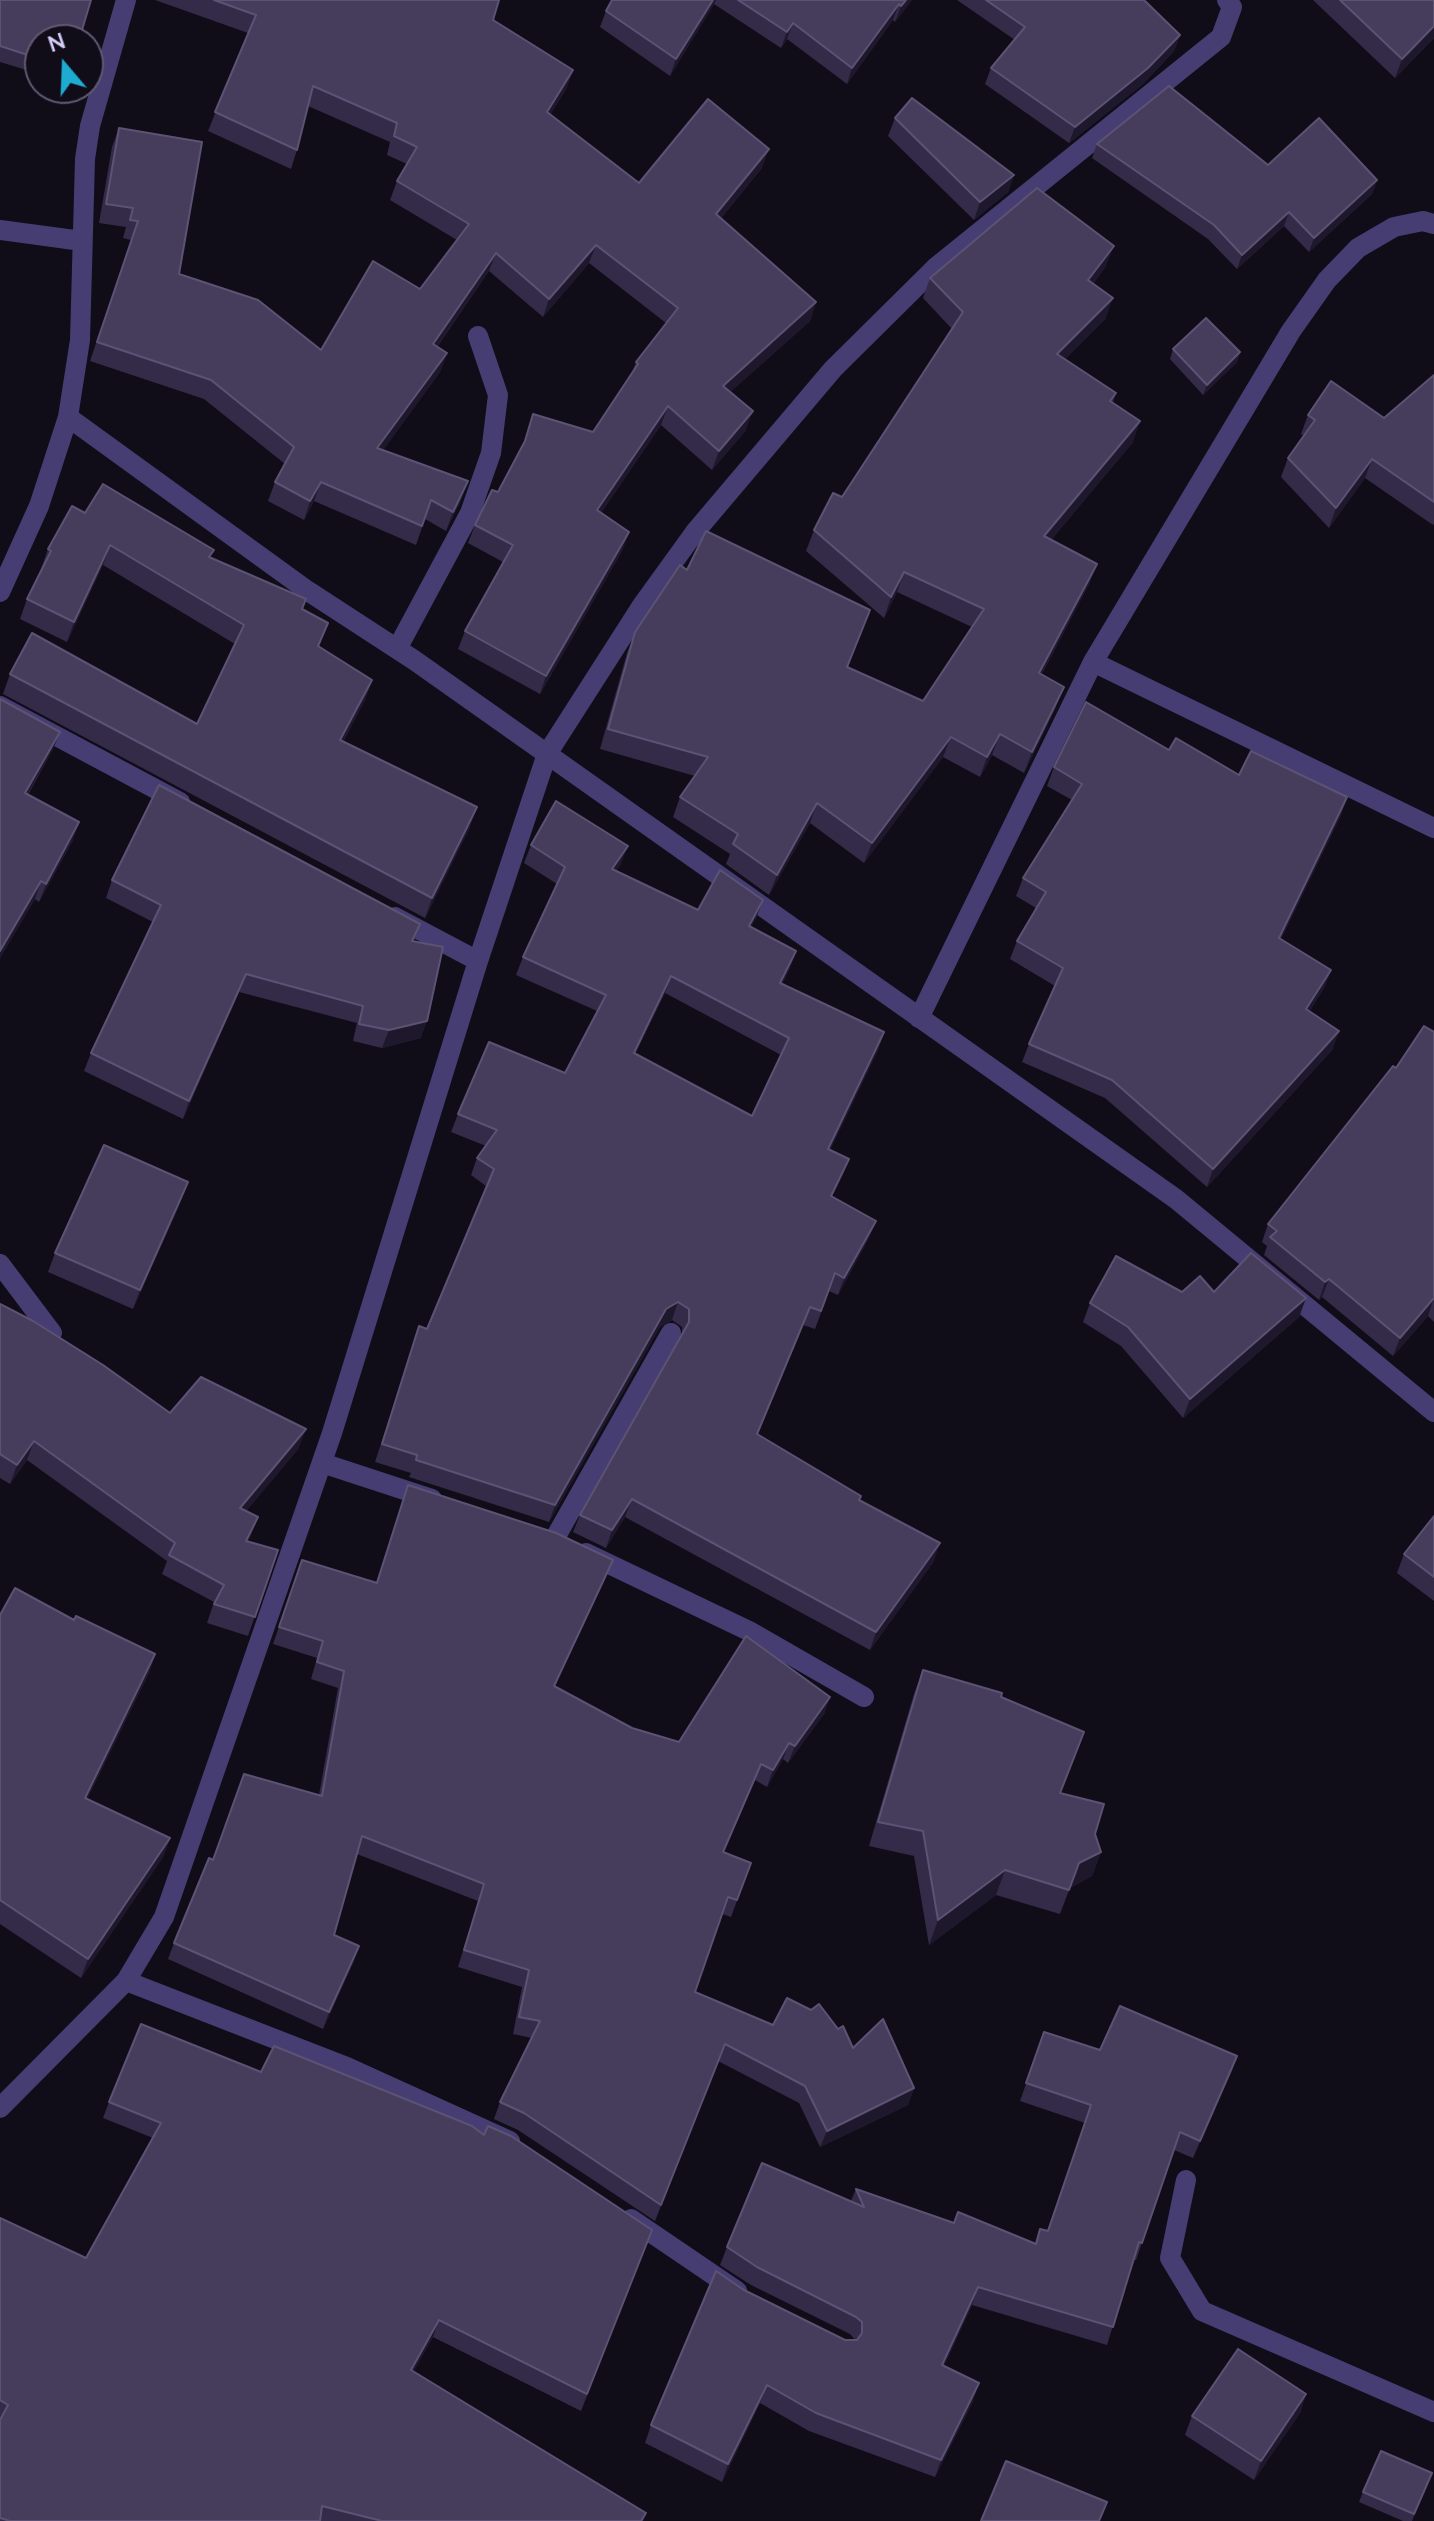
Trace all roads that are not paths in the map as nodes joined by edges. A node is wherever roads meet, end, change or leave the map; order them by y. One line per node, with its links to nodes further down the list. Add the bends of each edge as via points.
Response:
1 (126, 0): 5 (street, via 90,126)
2 (1227, 0): 12 (street, via 1232,7 1221,37 936,267 833,369 695,532)
3 (1434, 224): 10 (street, via 1394,227 1358,248 1327,280 1291,331)
4 (0, 230): 5 (street)
5 (82, 241): 7 (street, via 80,340)
6 (478, 336): 9 (street, via 498,395 491,453 470,513)
7 (68, 417): 8 (street, via 39,506); 9 (street)
8 (0, 592)
9 (397, 649): 12 (street)
10 (1093, 662): 14 (street); 17 (street)
11 (0, 706): 13 (street)
12 (547, 754): 16 (street); 17 (street)
13 (197, 811)
14 (1434, 828)
15 (380, 909): 16 (street)
16 (478, 961): 22 (street)
17 (919, 1018): 21 (street, via 1176,1199)
18 (0, 1264): 19 (street)
19 (52, 1333)
20 (671, 1333): 24 (street, via 548,1536 749,1631)
21 (1434, 1412)
22 (322, 1463): 23 (street); 25 (street, via 164,1917)
23 (452, 1505)
24 (864, 1697)
25 (126, 1981): 26 (street); 27 (street, via 347,2067)
26 (0, 2108)
27 (525, 2149)
28 (1186, 2180): 31 (street, via 1170,2258 1202,2311)
29 (616, 2209): 30 (street)
30 (757, 2302)
31 (1434, 2412)

